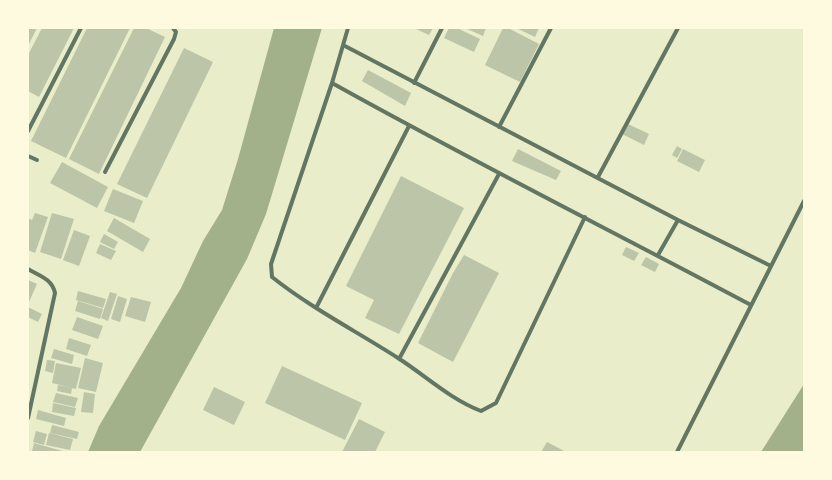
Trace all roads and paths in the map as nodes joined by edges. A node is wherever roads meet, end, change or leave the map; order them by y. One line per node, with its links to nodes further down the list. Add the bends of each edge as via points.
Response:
1 (82, 28): 12 (street)
2 (173, 28): 15 (street, via 176,32 174,39)
3 (348, 28): 7 (street)
4 (442, 28): 9 (street)
5 (551, 28): 11 (street)
6 (678, 28): 17 (street)
7 (344, 46): 8 (street); 9 (street)
8 (332, 83): 10 (street); 25 (street, via 271,264 272,277)
9 (414, 83): 11 (street)
10 (409, 126): 16 (street); 25 (street)
11 (499, 127): 17 (street)
12 (28, 132)
13 (28, 156): 14 (street)
14 (37, 160)
15 (105, 172)
16 (499, 174): 19 (street); 26 (street)
17 (598, 177): 20 (street)
18 (804, 201): 22 (street)
19 (585, 217): 21 (street); 26 (street, via 496,403 481,412 464,405)
20 (678, 220): 21 (street); 22 (street)
21 (658, 255): 24 (street)
22 (771, 266): 24 (street)
23 (28, 269): 27 (street, via 48,280 53,285 55,293)
24 (751, 305): 28 (street)
25 (316, 308): 26 (street)
26 (399, 359)
27 (28, 418)
28 (677, 452)

